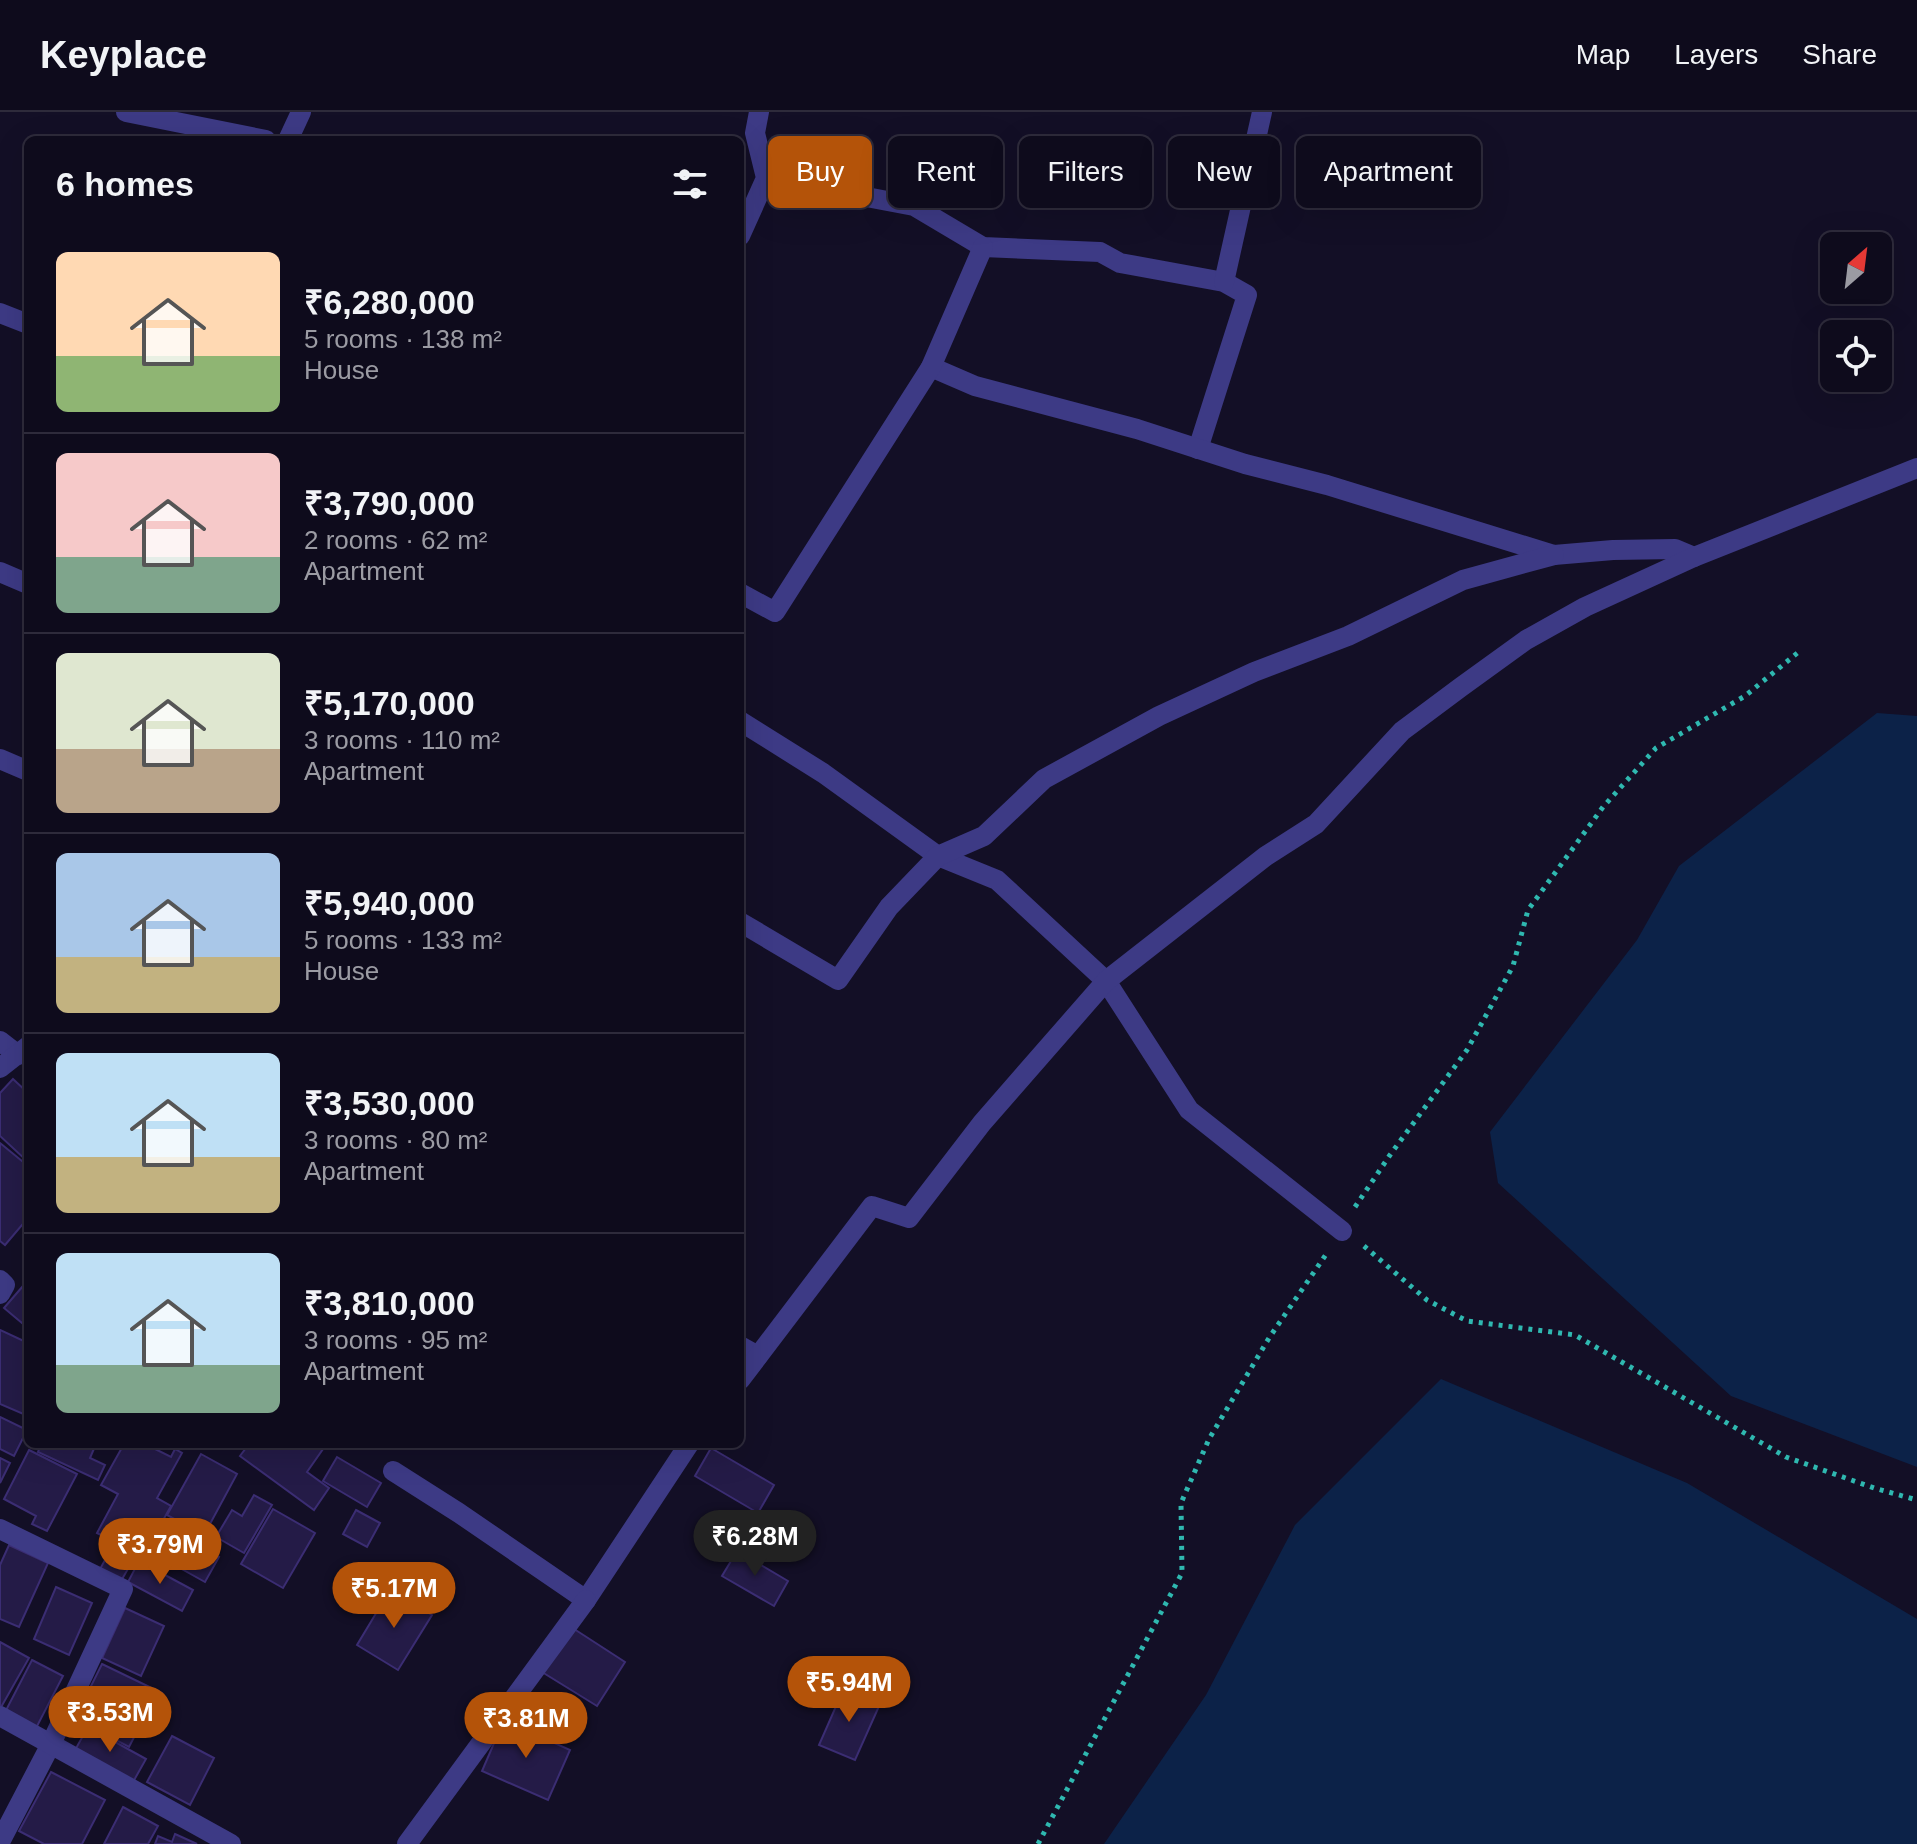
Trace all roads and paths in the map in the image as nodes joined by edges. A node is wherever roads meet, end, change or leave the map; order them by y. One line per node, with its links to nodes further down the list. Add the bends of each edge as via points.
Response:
1 (126, 112): 5 (street)
2 (301, 112): 6 (street)
3 (759, 112): 7 (street, via 755,133)
4 (1262, 112): 10 (street)
5 (246, 136)
6 (290, 136)
7 (766, 178): 8 (street); 9 (street, via 914,206)
8 (744, 227)
9 (983, 247): 10 (street, via 1100,252 1120,263); 13 (street)
10 (1224, 282): 14 (street, via 1247,295)
11 (0, 313): 12 (street)
12 (24, 322)
13 (931, 367): 14 (street, via 975,386); 20 (street, via 775,612)
14 (1198, 449): 16 (street)
15 (1917, 468): 17 (street)
16 (1554, 555): 17 (street, via 1675,549); 25 (street, via 1463,580 1348,636 1159,716 1044,779 984,836)
17 (1694, 557): 27 (street, via 1585,607 1493,663 1402,731 1316,824 1266,856)
18 (0, 572): 19 (street)
19 (24, 582)
20 (744, 595)
21 (1801, 650): 31 (path, via 1745,696 1656,748 1603,807 1528,910 1513,966 1467,1050 1374,1177)
22 (744, 724): 25 (street)
23 (0, 759): 24 (street)
24 (24, 769)
25 (938, 856): 26 (street, via 889,907 838,980); 27 (street, via 997,880)
26 (744, 924)
27 (1106, 981): 31 (street, via 1189,1110); 35 (street, via 982,1123 909,1218 872,1206)
28 (0, 1041): 29 (street)
29 (23, 1050): 30 (street)
30 (0, 1068)
31 (1342, 1231): 39 (path, via 1427,1300 1467,1321 1575,1335 1786,1457); 47 (path, via 1209,1439 1181,1503 1182,1573)
32 (0, 1280): 33 (street, via 5,1285)
33 (0, 1294)
34 (744, 1348): 35 (street)
35 (758, 1356): 36 (street)
36 (744, 1375)
37 (686, 1448): 41 (street)
38 (393, 1471): 41 (street)
39 (1917, 1500)
40 (0, 1529): 43 (street, via 123,1589)
41 (586, 1600): 46 (street)
42 (0, 1716): 43 (street)
43 (51, 1744): 44 (street); 45 (street)
44 (0, 1842)
45 (231, 1844)
46 (407, 1844)
47 (1038, 1844)

